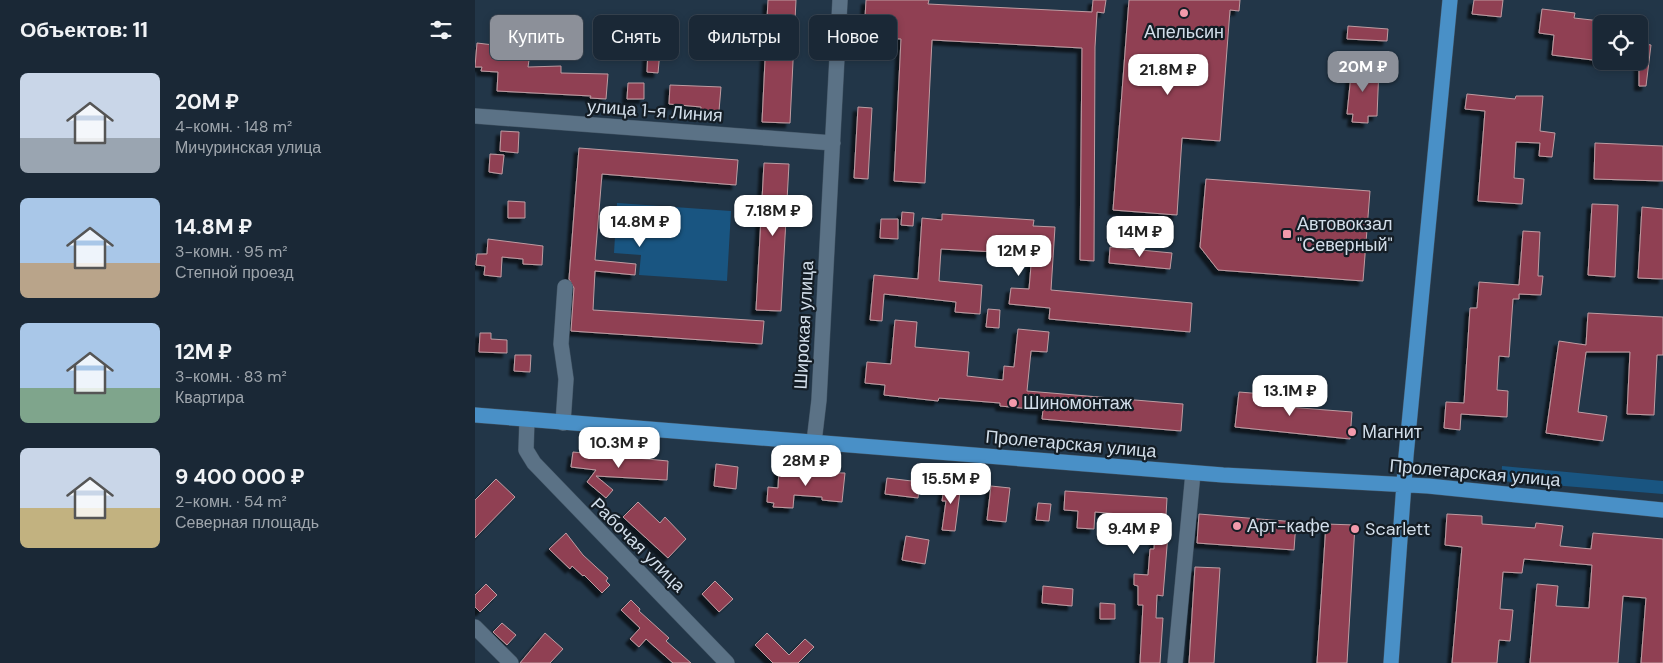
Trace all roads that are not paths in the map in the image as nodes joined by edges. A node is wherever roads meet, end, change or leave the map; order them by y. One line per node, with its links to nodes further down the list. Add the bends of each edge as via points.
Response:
1 (840, 0): 4 (street, Широкая улица)
2 (1450, 0): 11 (main road)
3 (475, 116): 4 (street, улица 1-я Линия)
4 (833, 143): 9 (street, Широкая улица)
5 (565, 287): 8 (street, via 561,344 566,379)
6 (475, 415): 7 (main road, Пролетарская улица)
7 (527, 419): 8 (main road, Пролетарская улица); 15 (street, Рабочая улица, via 527,450 534,463)
8 (563, 423): 9 (main road, Пролетарская улица)
9 (815, 442): 10 (main road, Пролетарская улица)
10 (1193, 473): 11 (main road, Пролетарская улица); 16 (street)
11 (1405, 485): 12 (main road, Пролетарская улица); 17 (main road)
12 (1663, 510)
13 (475, 627): 14 (street)
14 (511, 663)
15 (727, 663)
16 (1175, 663)
17 (1391, 663)

